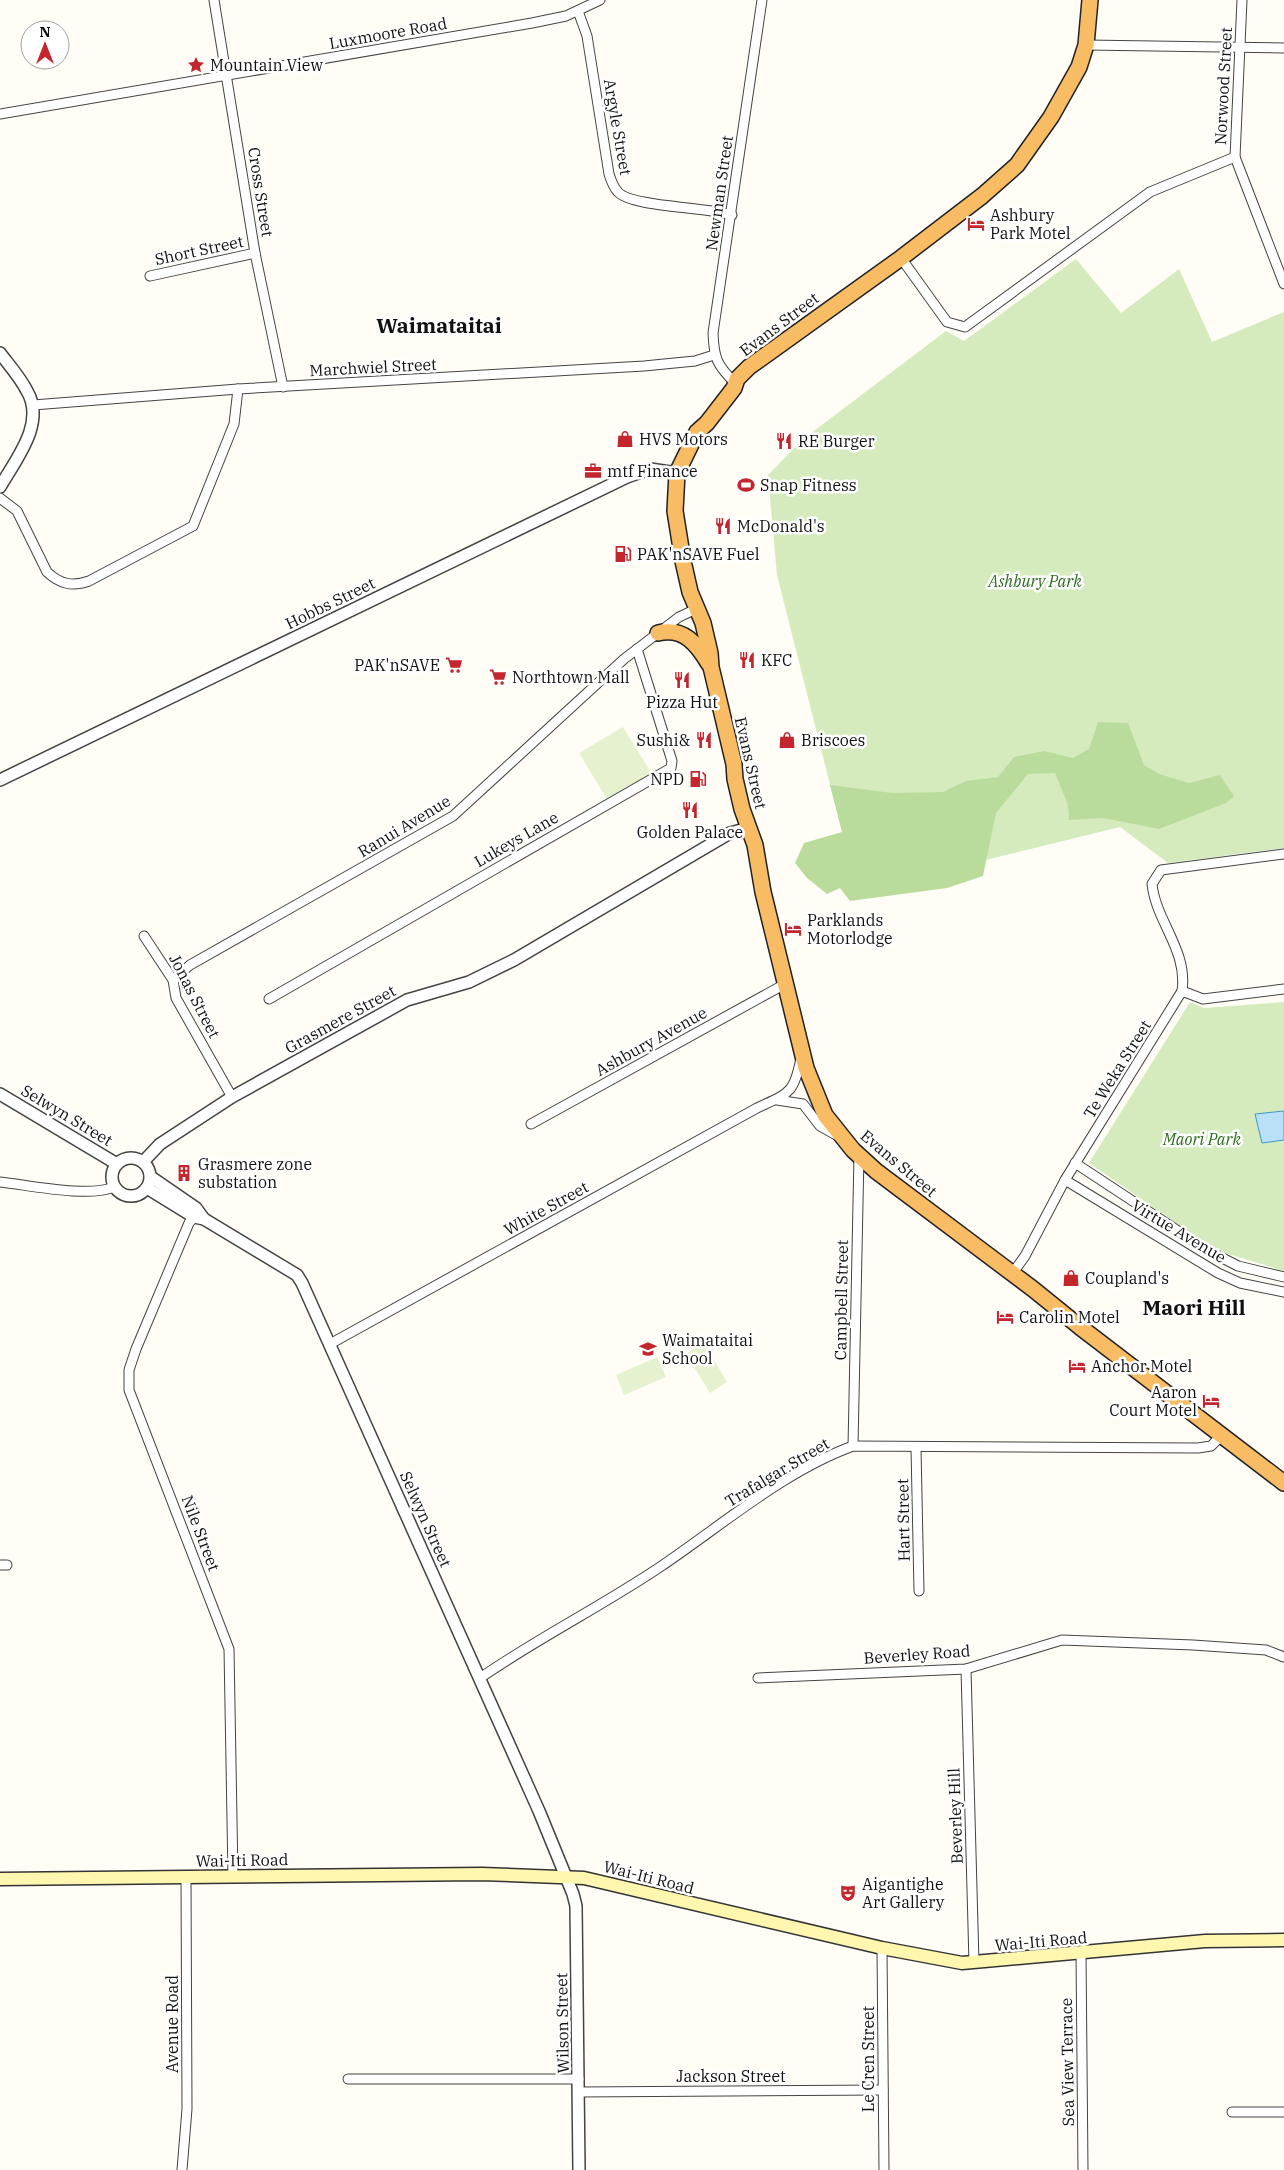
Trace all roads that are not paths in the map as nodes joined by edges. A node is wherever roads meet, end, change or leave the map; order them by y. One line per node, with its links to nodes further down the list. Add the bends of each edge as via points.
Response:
1 (214, 0): 10 (street, Cross Street)
2 (600, 0): 6 (street, Luxmoore Road)
3 (762, 0): 13 (street, Newman Street)
4 (1090, 0): 7 (highway, Evans Street)
5 (1242, 0): 8 (street, Norwood Street)
6 (578, 11): 10 (street, Luxmoore Road, via 532,23); 13 (street, Argyle Street, via 587,36 609,174 618,193 633,200 717,210)
7 (1086, 45): 8 (street); 15 (highway, Evans Street, via 1068,88 1016,165)
8 (1241, 48): 9 (street); 12 (street, Norwood Street)
9 (1284, 48)
10 (227, 75): 11 (street, Luxmoore Road); 14 (street, Cross Street)
11 (0, 114)
12 (1235, 157): 15 (street, via 1150,192 965,327 946,322); 17 (street, Norwood Street)
13 (732, 215): 19 (street, Newman Street, via 713,333)
14 (255, 253): 16 (street, Short Street); 21 (street, Cross Street)
15 (901, 258): 20 (highway, Evans Street, via 768,352)
16 (150, 276)
17 (1284, 284)
18 (0, 352): 23 (street, via 27,390)
19 (714, 355): 20 (street, via 720,368); 21 (street, Marchwiel Street, via 695,361 644,366)
20 (736, 383): 24 (highway, Evans Street, via 697,432)
21 (283, 387): 22 (street, Marchwiel Street)
22 (238, 389): 23 (street, Marchwiel Street); 26 (street, via 234,424 193,526 89,581 70,585 47,572 17,511)
23 (33, 405): 25 (street, via 32,427)
24 (677, 473): 27 (highway, Evans Street, via 677,522); 31 (street, Hobbs Street, via 650,470 636,473)
25 (0, 487)
26 (0, 498)
27 (696, 609): 28 (street, Ranui Avenue); 30 (highway, Evans Street, via 703,623)
28 (658, 633): 29 (street, Ranui Avenue); 30 (highway, via 684,634 699,648)
29 (637, 649): 35 (street, Ranui Avenue, via 453,816 190,965); 39 (street, Lukeys Lane, via 672,762 671,768)
30 (711, 668): 32 (highway, Evans Street, via 735,780)
31 (0, 780)
32 (749, 828): 36 (highway, Evans Street); 42 (street, Grasmere Street, via 730,833 514,960 469,982 406,1000)
33 (1284, 854): 38 (street, via 1161,870 1152,884 1154,900 1179,954 1184,977)
34 (144, 936): 35 (street, Jonas Street)
35 (173, 980): 42 (street, Jonas Street, via 176,998)
36 (785, 984): 40 (highway, Evans Street); 44 (street, Ashbury Avenue)
37 (1284, 989): 38 (street, via 1203,999)
38 (1182, 990): 49 (street, Te Weka Street)
39 (269, 999)
40 (802, 1052): 43 (street, White Street, via 795,1083); 45 (highway, Evans Street, via 818,1100)
41 (0, 1094): 48 (street, Selwyn Street)
42 (232, 1097): 47 (street, Grasmere Street, via 160,1144)
43 (777, 1100): 45 (street, via 803,1104 820,1126); 58 (street, White Street)
44 (531, 1124)
45 (844, 1139): 46 (highway, Evans Street)
46 (858, 1155): 55 (highway, Evans Street); 60 (street, Campbell Street)
47 (143, 1162): 48 (street, via 132,1158); 52 (street)
48 (117, 1164): 53 (street, via 112,1175)
49 (1075, 1164): 50 (street, Te Weka Street); 56 (street, Virtue Avenue, via 1207,1250 1238,1266)
50 (1065, 1180): 55 (street, Te Weka Street); 57 (street, Virtue Avenue, via 1218,1273 1240,1282)
51 (0, 1182): 53 (street, via 87,1191)
52 (149, 1183): 53 (street, via 137,1196 130,1197); 54 (street, Selwyn Street)
53 (114, 1187)
54 (199, 1218): 58 (street, Selwyn Street, via 296,1275 308,1292); 68 (street, Nile Street, via 189,1223 136,1349 129,1370 129,1390 229,1649)
55 (1012, 1274): 59 (highway, Evans Street)
56 (1284, 1277)
57 (1284, 1292)
58 (330, 1344): 66 (street, Selwyn Street)
59 (1221, 1436): 61 (street, Trafalgar Street, via 1211,1446 1198,1448); 62 (highway, Evans Street)
60 (853, 1446): 61 (street, Trafalgar Street); 66 (street, Trafalgar Street, via 830,1454 764,1494 659,1567)
61 (916, 1448): 63 (street, Hart Street)
62 (1284, 1483)
63 (919, 1591)
64 (1284, 1657): 65 (street, Beverley Road, via 1266,1650 1062,1640)
65 (966, 1669): 67 (street, Beverley Road); 75 (street, Beverley Hill)
66 (480, 1678): 69 (street, Selwyn Street)
67 (758, 1678)
68 (232, 1877): 69 (main road, Wai-Iti Road, via 524,1874); 70 (main road, Wai-Iti Road)
69 (566, 1877): 73 (main road, Wai-Iti Road, via 584,1878); 77 (street, Wilson Street, via 576,1906)
70 (186, 1878): 71 (main road, Wai-Iti Road); 82 (street, Avenue Road, via 187,2092)
71 (0, 1879)
72 (1284, 1940): 74 (main road, Wai-Iti Road, via 1205,1941)
73 (882, 1948): 75 (main road, Wai-Iti Road, via 946,1962); 78 (street, Le Cren Street)
74 (1081, 1953): 75 (main road, Wai-Iti Road); 85 (street, Sea View Terrace)
75 (974, 1963)
76 (348, 2080): 77 (street)
77 (579, 2080): 79 (street, Wilson Street)
78 (884, 2090): 79 (street, Jackson Street); 84 (street, Le Cren Street)
79 (579, 2092): 83 (street, Wilson Street)
80 (1232, 2112): 81 (street)
81 (1284, 2112)
82 (182, 2170)
83 (579, 2170)
84 (884, 2170)
85 (1083, 2170)

